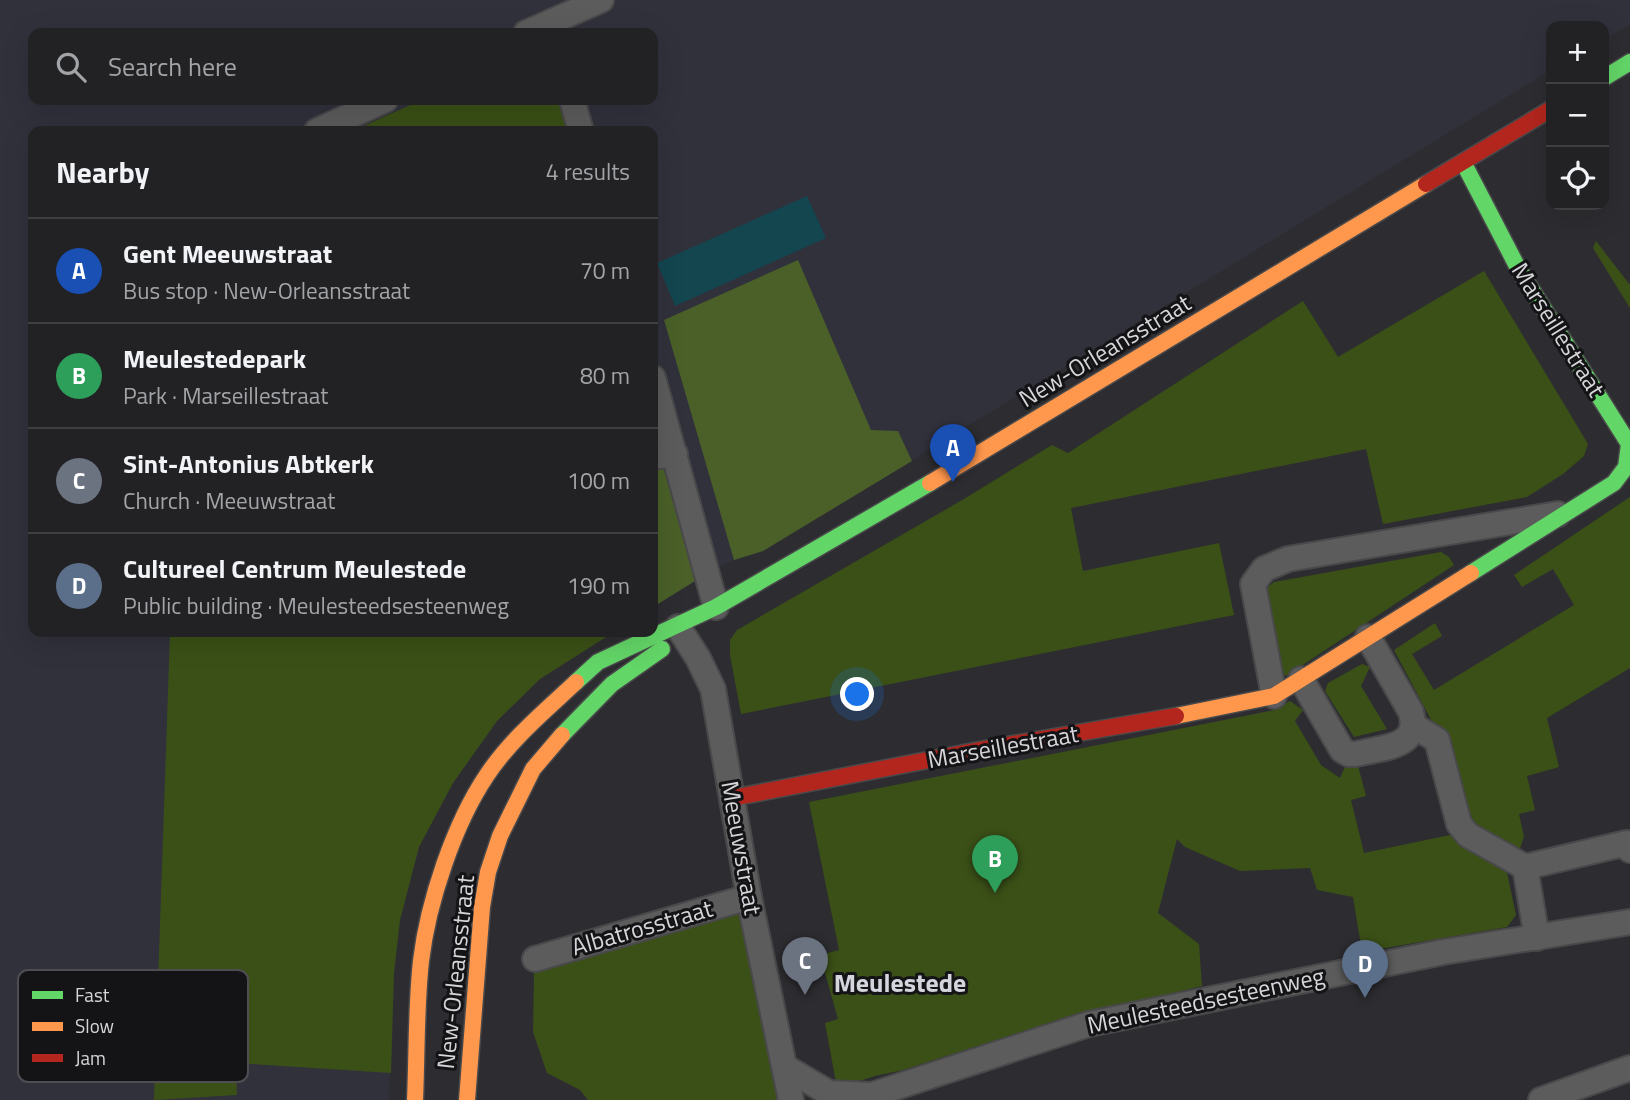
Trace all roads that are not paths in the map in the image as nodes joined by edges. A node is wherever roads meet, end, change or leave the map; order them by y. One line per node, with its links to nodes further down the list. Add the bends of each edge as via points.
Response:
1 (601, 0): 2 (street)
2 (551, 28)
3 (1630, 62): 4 (main road)
4 (1609, 75)
5 (374, 105): 8 (street)
6 (573, 105): 9 (street)
7 (1546, 112): 10 (main road, New-Orleansstraat)
8 (328, 126)
9 (580, 126)
10 (1464, 162): 13 (main road, Marseillestraat, via 1518,268 1629,444 1626,467 1614,483); 16 (main road, New-Orleansstraat)
11 (658, 413): 12 (street)
12 (664, 456): 16 (street)
13 (1565, 512): 14 (street, Marseillestraat); 15 (main road, Marseillestraat)
14 (1455, 530): 15 (street, via 1469,544); 22 (street, Marseillestraat, via 1288,559 1264,569 1253,584)
15 (1474, 570): 20 (main road, Marseillestraat)
16 (716, 607): 17 (main road, New-Orleansstraat)
17 (678, 626): 18 (main road, New-Orleansstraat); 24 (street, Meeuwstraat, via 713,689); 35 (main road, New-Orleansstraat, via 659,653 612,684 533,769 500,836 482,907)
18 (658, 635)
19 (654, 637): 34 (main road, New-Orleansstraat, via 598,662 528,726 487,775 456,832 436,891 421,960)
20 (1368, 637): 21 (main road, Marseillestraat); 23 (street, via 1411,712)
21 (1301, 679): 22 (main road, Marseillestraat); 23 (street, via 1342,750 1349,754 1405,741)
22 (1274, 696): 24 (main road, Marseillestraat)
23 (1414, 726): 26 (street, via 1437,740 1459,824 1468,835)
24 (732, 798): 27 (street, Meeuwstraat)
25 (1630, 850): 26 (street, via 1627,843)
26 (1524, 867): 29 (street)
27 (749, 897): 30 (street, Albatrosstraat); 32 (street, Meeuwstraat)
28 (1630, 922): 29 (street, Meulesteedsesteenweg)
29 (1538, 938): 33 (street, Meulesteedsesteenweg, via 1443,952 1089,1024)
30 (535, 959)
31 (1630, 1068): 36 (street)
32 (788, 1081): 33 (street, via 829,1093)
33 (872, 1098)
34 (415, 1100)
35 (467, 1100)
36 (1541, 1100)

